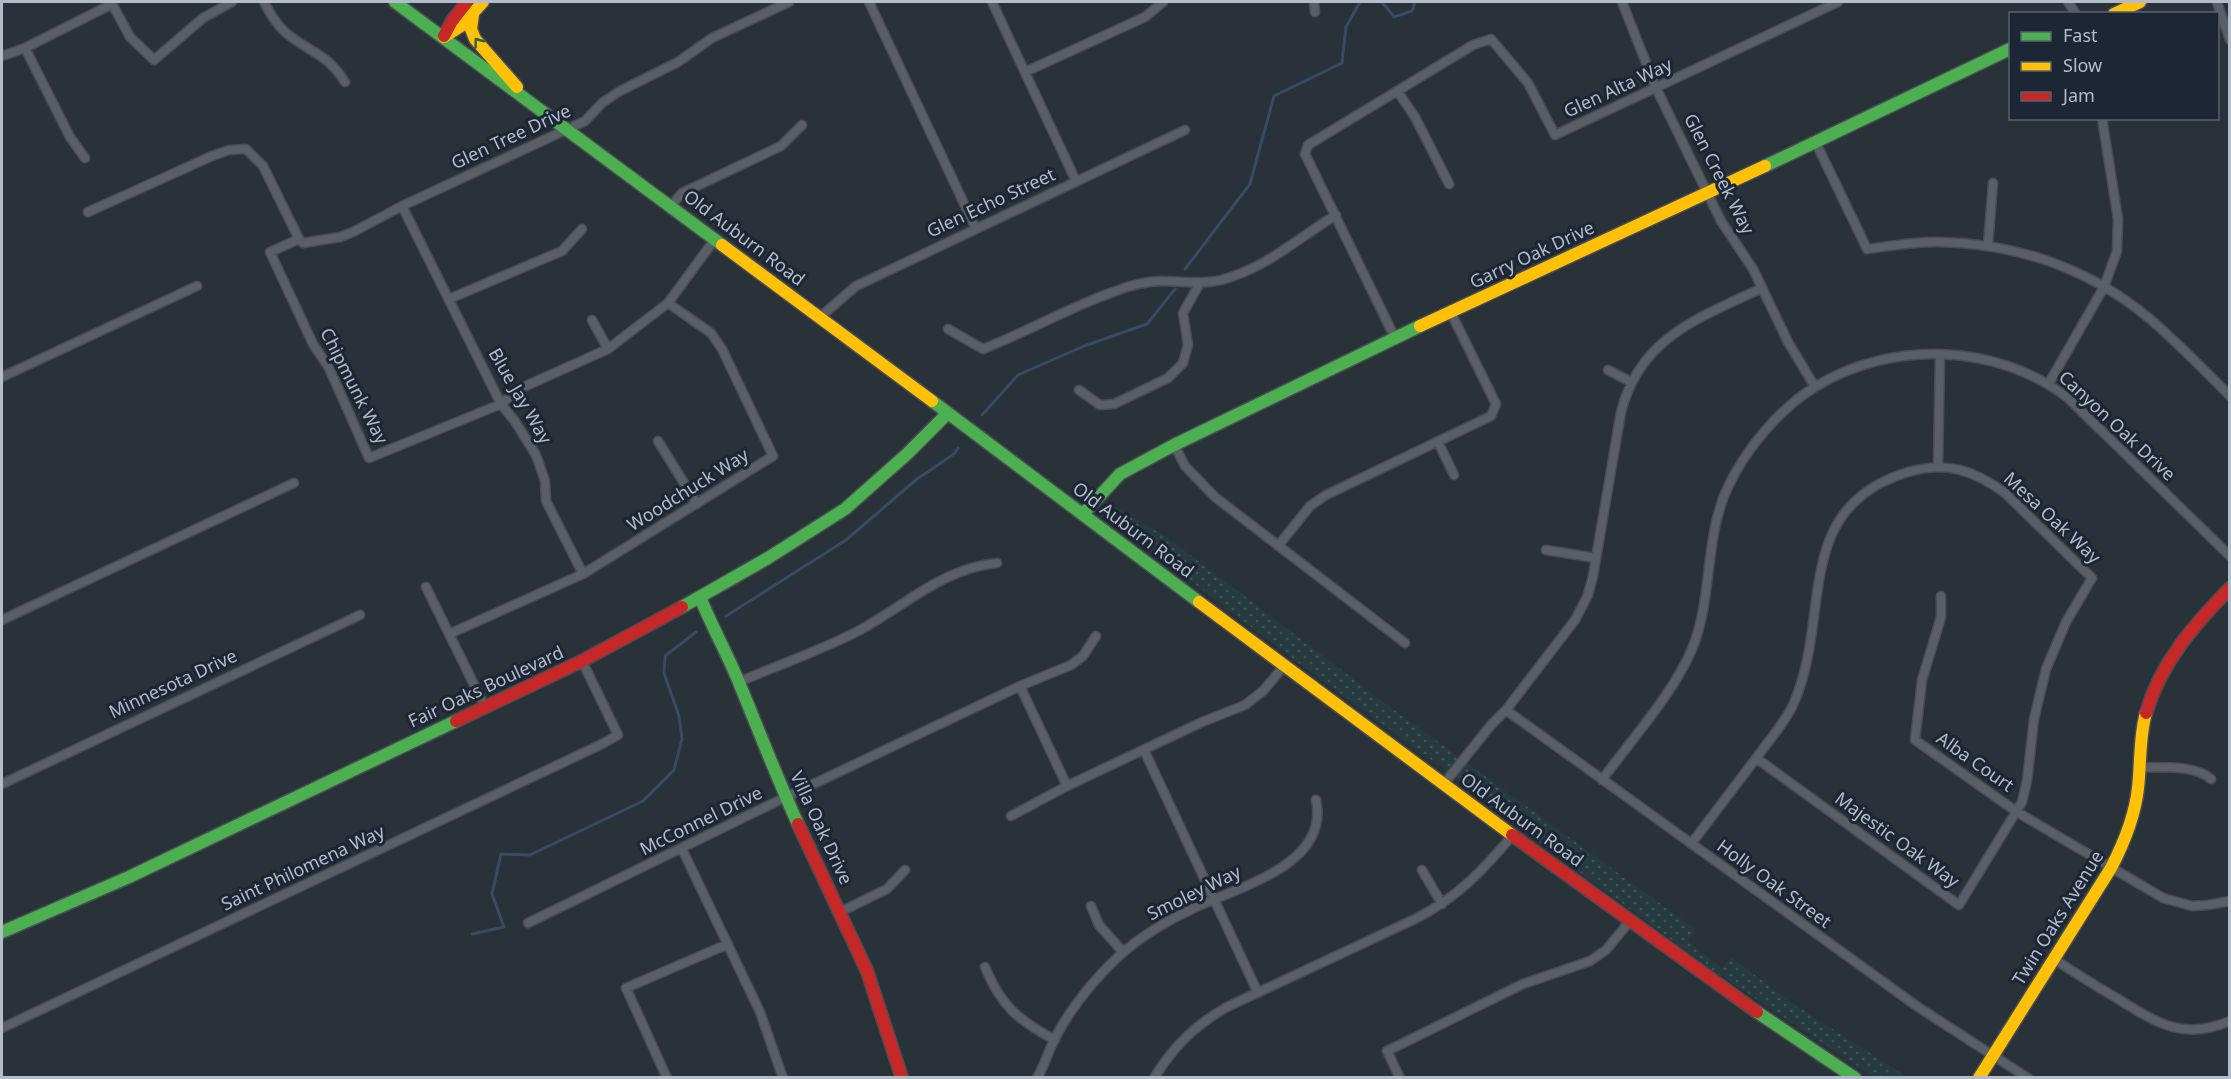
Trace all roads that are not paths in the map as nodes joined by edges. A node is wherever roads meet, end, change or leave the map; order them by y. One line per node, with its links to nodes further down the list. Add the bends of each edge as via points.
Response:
1 (232, 2): 15 (street, via 203,18 154,60 130,37)
2 (264, 2): 25 (street, via 283,30 326,58)
3 (395, 2): 19 (main road, Old Auburn Road)
4 (467, 2): 19 (main road)
5 (483, 2): 18 (main road)
6 (789, 2): 31 (street, Glen Tree Drive, via 712,38 678,62 611,96 585,121)
7 (869, 2): 44 (street)
8 (992, 2): 24 (street)
9 (1163, 2): 24 (street, via 1145,17)
10 (1314, 2): 16 (street)
11 (1622, 2): 26 (street, Glen Creek Way)
12 (1838, 2): 26 (street, Glen Alta Way)
13 (2140, 2): 17 (main road)
14 (2217, 2): 20 (street)
15 (112, 3): 21 (street)
16 (1315, 12)
17 (2118, 12)
18 (473, 15): 19 (main road); 28 (main road, one-way to 18, via 474,39)
19 (444, 37): 28 (main road, Old Auburn Road)
20 (2229, 40)
21 (25, 48): 23 (street); 34 (street, via 70,137)
22 (2009, 49): 33 (main road, Garry Oak Drive)
23 (2, 56)
24 (1025, 72): 35 (street)
25 (345, 82)
26 (1656, 88): 27 (street, Glen Alta Way, via 1555,135 1528,83 1491,39 1473,45); 38 (street, Glen Creek Way)
27 (1398, 92): 37 (street); 42 (street, Glen Alta Way, via 1308,145 1305,154)
28 (524, 96): 31 (main road, Old Auburn Road)
29 (2102, 120): 50 (street, via 2118,219 2112,267)
30 (802, 125): 40 (street, via 780,146 682,193)
31 (567, 128): 39 (street, Glen Tree Drive); 40 (main road, Old Auburn Road)
32 (1185, 130): 35 (street, Glen Echo Street)
33 (1816, 143): 38 (main road, Garry Oak Drive); 47 (street, via 1867,249 1929,242)
34 (85, 158)
35 (1076, 181): 44 (street, Glen Echo Street)
36 (1993, 183): 47 (street)
37 (1449, 184)
38 (1706, 192): 51 (street, Glen Creek Way); 54 (main road, Garry Oak Drive)
39 (402, 206): 45 (street, Glen Tree Drive, via 340,237 303,243); 52 (street, Blue Jay Way)
40 (671, 206): 46 (main road, Old Auburn Road)
41 (88, 212): 45 (street, via 212,156 246,149 263,165)
42 (1336, 215): 48 (street, via 1266,263); 58 (street)
43 (582, 229): 52 (street, via 562,251)
44 (976, 229): 55 (street, Glen Echo Street, via 856,286)
45 (299, 239): 68 (street, Chipmunk Way, via 270,252 369,458)
46 (715, 239): 53 (street, Chipmunk Way); 55 (main road, Old Auburn Road)
47 (1988, 245): 50 (street, via 2042,258)
48 (1200, 283): 57 (street, via 1142,283 983,349); 66 (street, via 1184,313 1188,345 1182,363 1168,378 1114,404 1100,405)
49 (197, 286): 62 (street)
50 (2104, 287): 64 (street); 67 (street, via 2152,320)
51 (1762, 288): 63 (street, via 1674,332 1649,356); 65 (street, Glen Creek Way)
52 (449, 299): 68 (street, Blue Jay Way)
53 (668, 303): 59 (street, Chipmunk Way); 76 (street, Woodchuck Way, via 711,333 722,349 773,456)
54 (1451, 313): 58 (main road, Garry Oak Drive); 71 (street, via 1496,404 1491,416)
55 (819, 318): 69 (main road, Old Auburn Road)
56 (592, 320): 59 (street)
57 (948, 328)
58 (1396, 340): 72 (main road, Garry Oak Drive)
59 (608, 349): 68 (street, Chipmunk Way, via 519,389)
60 (1940, 355): 64 (street, Canyon Oak Drive, via 1981,358); 65 (street, Canyon Oak Drive, via 1883,360); 73 (street)
61 (1608, 370): 63 (street)
62 (2, 377)
63 (1631, 382): 81 (street, via 1619,421)
64 (2049, 383): 80 (street, Canyon Oak Drive)
65 (1815, 387): 103 (street, Canyon Oak Drive, via 1770,424 1737,469 1716,522 1704,607 1692,649 1671,687)
66 (1079, 390)
67 (2228, 393)
68 (501, 404): 83 (street, Blue Jay Way, via 536,455 545,481 546,501)
69 (948, 413): 77 (main road, Old Auburn Road); 87 (main road, Fair Oaks Boulevard, via 844,509)
70 (658, 441): 76 (street)
71 (1438, 442): 74 (street); 78 (street, via 1326,495 1310,507)
72 (1174, 445): 77 (main road, Garry Oak Drive, via 1120,474); 78 (street, via 1185,466 1202,485)
73 (1938, 466): 100 (street, Mesa Oak Way, via 1899,475 1875,486 1852,502 1836,525 1826,551 1800,688 1784,721); 109 (street, Mesa Oak Way, via 1979,477 1999,489 2092,578 2066,622 2046,669 2034,719 2024,795)
74 (1454, 475)
75 (294, 483): 89 (street)
76 (697, 504): 83 (street, Woodchuck Way)
77 (1083, 514): 94 (main road, Old Auburn Road)
78 (1278, 546): 92 (street)
79 (1546, 550): 81 (street)
80 (2229, 556)
81 (1596, 558): 98 (street, via 1580,613)
82 (997, 563): 95 (street, via 951,574 859,630)
83 (583, 574): 90 (street, Woodchuck Way)
84 (426, 587): 90 (street)
85 (2229, 588): 101 (main road, Twin Oaks Avenue, via 2193,626 2166,663 2146,715)
86 (1941, 596): 109 (street, Alba Court, via 1941,617 1922,680 1915,741)
87 (700, 597): 93 (main road, Fair Oaks Boulevard); 95 (main road, Villa Oak Drive)
88 (360, 615): 104 (street, Minnesota Drive)
89 (2, 620)
90 (449, 634): 97 (street)
91 (1096, 636): 96 (street, McConnel Drive, via 1078,660)
92 (1405, 643)
93 (582, 661): 97 (main road, Fair Oaks Boulevard); 131 (street, Saint Philomena Way, via 618,735)
94 (1284, 666): 99 (street, via 1251,701); 105 (main road, Old Auburn Road)
95 (739, 682): 107 (main road, Villa Oak Drive)
96 (1020, 686): 106 (street); 107 (street, McConnel Drive)
97 (485, 707): 124 (main road, Fair Oaks Boulevard, via 129,877)
98 (1506, 710): 103 (street, Holly Oak Street); 105 (street)
99 (1144, 750): 106 (street); 117 (street)
100 (1756, 758): 109 (street, Majestic Oak Way, via 1959,905); 112 (street, Mesa Oak Way)
101 (2139, 767): 102 (street, via 2192,770); 114 (main road, Twin Oaks Avenue, via 2138,793 2130,824)
102 (2211, 779)
103 (1602, 780): 112 (street, Holly Oak Street)
104 (2, 784)
105 (1443, 785): 111 (main road, Old Auburn Road)
106 (1067, 786): 110 (street)
107 (786, 797): 113 (street, McConnel Drive); 121 (main road, Villa Oak Drive)
108 (1316, 800): 117 (street, Smoley Way, via 1318,816 1309,843 1271,874)
109 (2017, 812): 114 (street, Alba Court)
110 (1011, 816)
111 (1512, 836): 119 (street, via 1472,881); 122 (main road, Old Auburn Road)
112 (1691, 844): 133 (street, Holly Oak Street)
113 (682, 849): 123 (street, McConnel Drive); 125 (street)
114 (2111, 868): 118 (street, Alba Court, via 2170,901 2192,906); 127 (main road, Twin Oaks Avenue)
115 (905, 870): 121 (street, via 887,889)
116 (1422, 870): 119 (street)
117 (1213, 899): 126 (street, Smoley Way, via 1161,925); 129 (street)
118 (2229, 901)
119 (1442, 904): 129 (street)
120 (1090, 906): 126 (street, via 1099,925)
121 (840, 912): 136 (main road, Villa Oak Drive, via 871,980)
122 (1630, 921): 139 (street, via 1606,950 1590,961 1523,984 1387,1051); 140 (main road, Old Auburn Road, via 1728,993)
123 (528, 923)
124 (2, 932)
125 (728, 944): 134 (street, via 626,988); 135 (street, via 760,1012)
126 (1124, 952): 132 (street, Smoley Way, via 1083,994)
127 (2054, 959): 130 (street, via 2159,1024 2201,1030); 133 (main road, Twin Oaks Avenue)
128 (985, 967): 132 (street, via 1010,1011)
129 (1258, 993): 138 (street, via 1193,1029 1176,1045)
130 (2229, 1022)
131 (2, 1028)
132 (1054, 1040): 137 (street, Smoley Way)
133 (1993, 1056): 141 (main road, Twin Oaks Avenue); 142 (street, Holly Oak Street)
134 (667, 1077)
135 (783, 1077)
136 (902, 1077)
137 (1037, 1077)
138 (1154, 1077)
139 (1400, 1077)
140 (1855, 1077)
141 (1979, 1077)
142 (2028, 1077)

